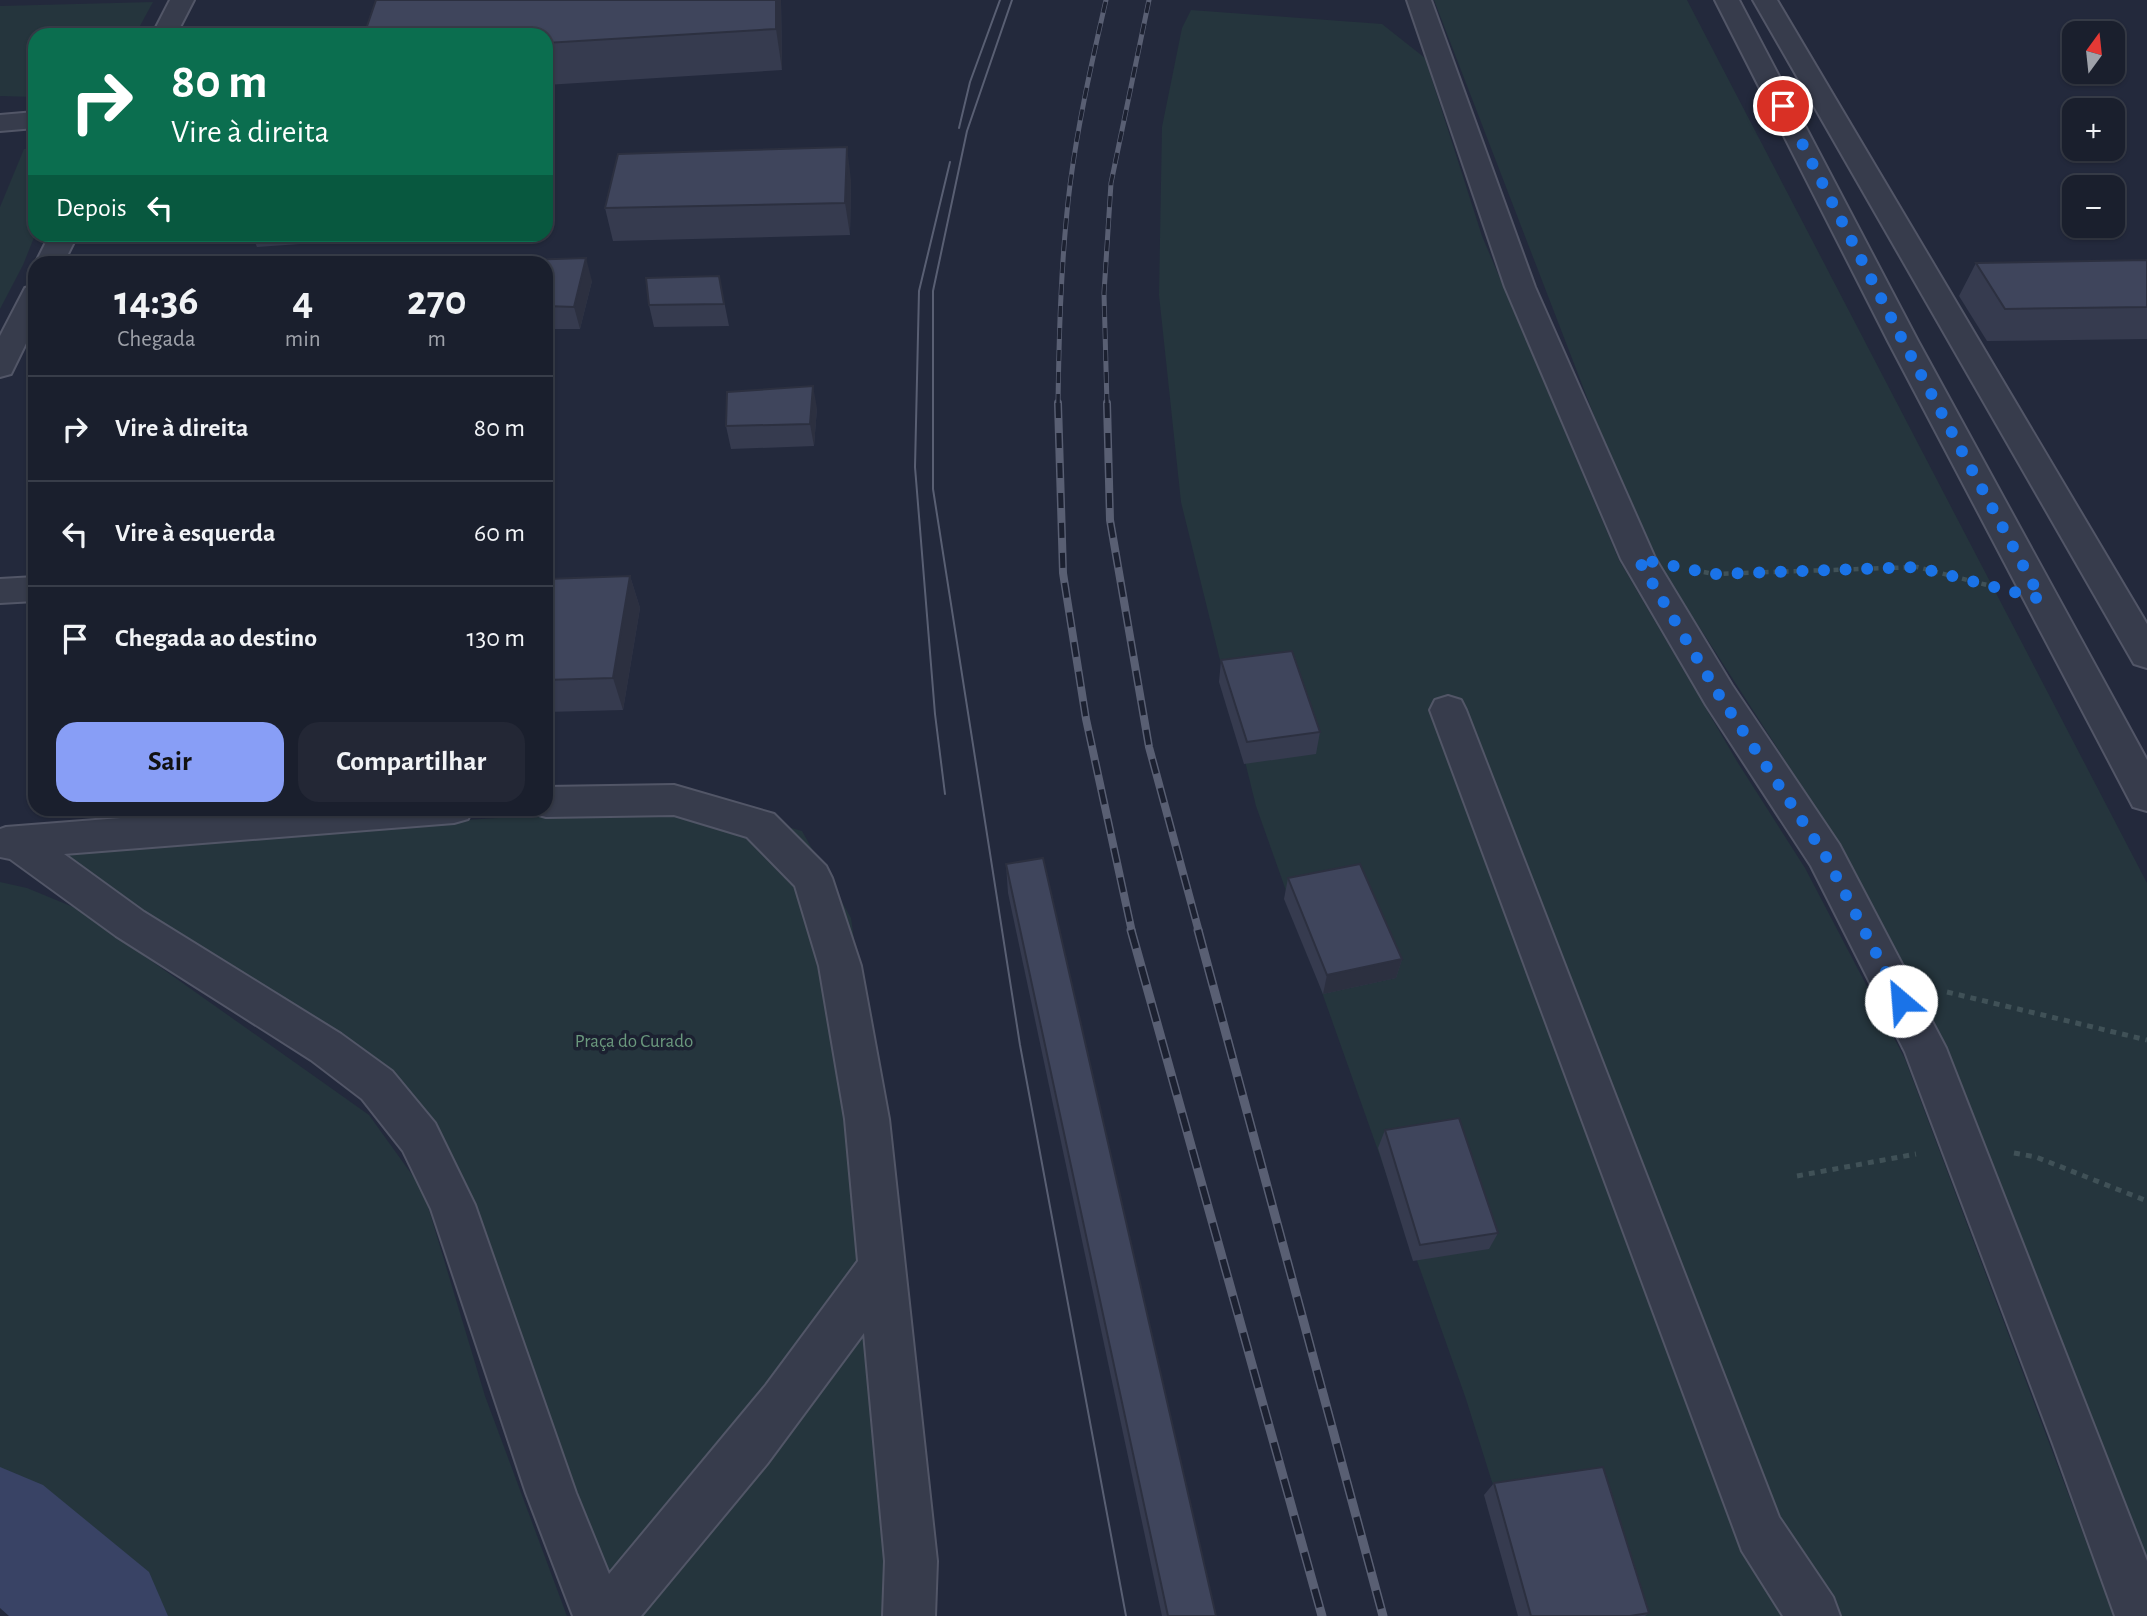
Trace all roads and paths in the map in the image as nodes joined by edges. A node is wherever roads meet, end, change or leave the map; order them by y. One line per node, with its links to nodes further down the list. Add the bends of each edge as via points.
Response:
1 (182, 0): 5 (street)
2 (1419, 0): 10 (street, via 1520,287)
3 (1727, 0): 13 (street)
4 (1765, 0): 14 (street)
5 (168, 28)
6 (28, 121): 7 (street)
7 (0, 123)
8 (28, 309): 9 (street)
9 (0, 367)
10 (1638, 559): 13 (path, via 1714,574 1917,567); 20 (street, via 1719,695 1825,855)
11 (28, 589): 12 (street)
12 (0, 591)
13 (2041, 599): 16 (street)
14 (2147, 655)
15 (1448, 710): 26 (street, via 1760,1533)
16 (2147, 796)
17 (553, 802): 22 (street, via 686,803 760,825 812,878 840,966 867,1119)
18 (352, 816): 19 (street)
19 (9, 843): 23 (street, via 326,1047 377,1085 419,1137 452,1205 551,1493)
20 (1889, 978): 21 (path); 27 (street, via 1925,1048)
21 (2147, 1040)
22 (881, 1268): 24 (street, via 783,1405); 25 (street, via 911,1561)
23 (599, 1616)
24 (607, 1616)
25 (909, 1616)
26 (1814, 1616)
27 (2141, 1616)

